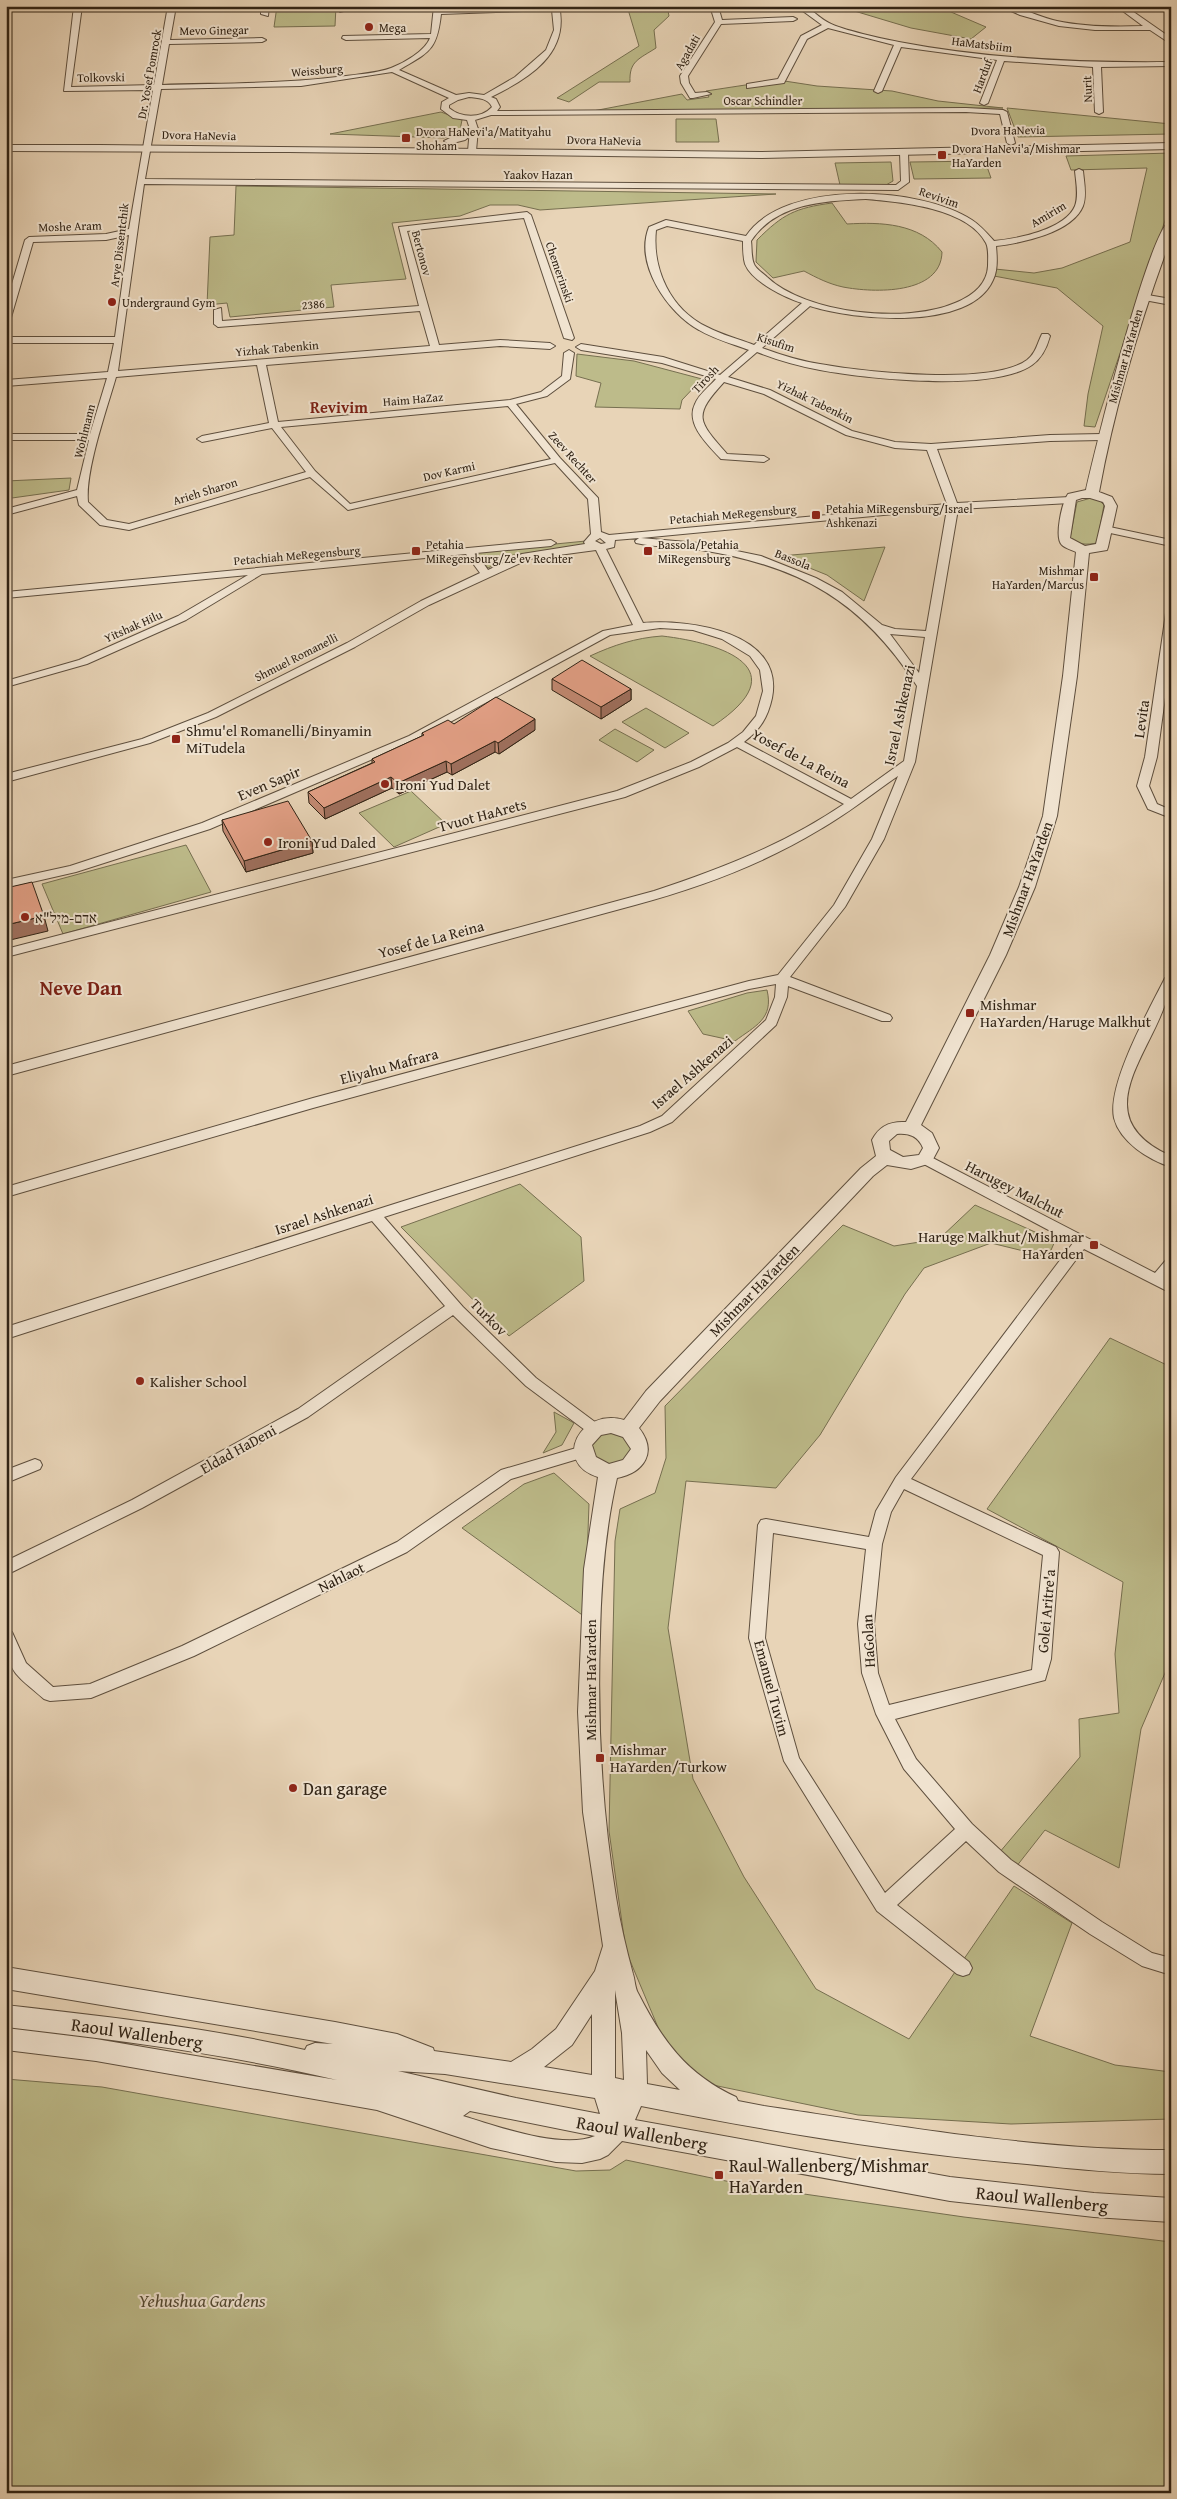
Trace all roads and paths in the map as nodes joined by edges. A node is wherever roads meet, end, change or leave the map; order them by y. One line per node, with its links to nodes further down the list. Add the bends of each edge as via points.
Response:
1 (78, 6): 24 (street, Tolkovski, via 67,89)
2 (172, 6): 16 (street, Dr. Yosef Pomrock)
3 (714, 6): 10 (street)
4 (800, 6): 11 (street, HaMatsbiim)
5 (1004, 6): 14 (street, via 1042,21 1066,26 1103,30)
6 (1120, 6): 14 (street)
7 (555, 7): 8 (street); 27 (street, via 558,32 542,58 525,75)
8 (439, 9): 15 (street)
9 (792, 19): 10 (street)
10 (719, 22): 26 (street, Agadati, via 684,76 693,96)
11 (827, 25): 18 (street, HaMatsbiim); 23 (street, via 804,38 781,81)
12 (348, 26): 15 (street, via 346,42)
13 (264, 28): 16 (street, Mevo Ginegar, via 262,44)
14 (1153, 28): 17 (street)
15 (435, 36): 22 (street, Weissburg, via 431,45 420,54)
16 (166, 42): 24 (street, Dr. Yosef Pomrock)
17 (1171, 42)
18 (898, 44): 19 (street, HaMatsbiim); 25 (street)
19 (1001, 58): 21 (street, HaMatsbiim); 29 (street, Harduf)
20 (1171, 64): 21 (street, HaMatsbiim)
21 (1097, 65): 30 (street, Nurit)
22 (393, 70): 24 (street, Weissburg, via 301,84); 28 (street)
23 (750, 86)
24 (158, 87): 39 (street, Dr. Yosef Pomrock)
25 (878, 92)
26 (707, 94)
27 (485, 97): 28 (street, via 469,95); 31 (street, via 496,104)
28 (455, 98): 32 (street, via 446,104 445,109 454,115)
29 (984, 103)
30 (1099, 112)
31 (491, 113): 32 (street, Oscar Schindler); 40 (street, Oscar Schindler, via 1003,112)
32 (470, 118): 33 (street)
33 (474, 129): 38 (street); 42 (street)
34 (302, 138): 39 (street, Dvora HaNevia)
35 (339, 138): 38 (street, Dvora HaNevia)
36 (1171, 139): 40 (street, Dvora HaNevia)
37 (6, 140): 39 (street, Dvora HaNevia)
38 (449, 141): 42 (street, Dvora HaNevia)
39 (147, 142): 42 (street, Dvora HaNevia); 43 (street, Dvora HaNevia); 46 (street, Arye Dissentchik)
40 (1011, 143): 42 (street, Dvora HaNevia)
41 (1171, 146): 44 (street, Dvora HaNevia)
42 (473, 147): 44 (street, Dvora HaNevia, via 764,155)
43 (6, 148)
44 (904, 153): 46 (street, Yaakov Hazan, via 905,182 898,188)
45 (1079, 171): 51 (street, Amirim, via 1081,195 1078,210 1029,239)
46 (140, 181): 49 (street, Arye Dissentchik)
47 (527, 214): 55 (street, Bertonov, via 402,229); 61 (street, Chemerinski)
48 (1171, 223): 52 (street, Mishmar HaYarden)
49 (134, 231): 57 (street, Moshe Aram, via 106,237 29,240); 60 (street, Arye Dissentchik)
50 (748, 239): 51 (street, Revivim, via 761,223 788,208 825,198 866,196 922,203 955,214 981,231); 54 (street, via 750,266 771,288); 64 (street, Kisufim, via 666,222 652,229 649,245 651,266 666,295 698,326)
51 (991, 244): 54 (street, via 992,275 980,292 954,306 907,316 867,315)
52 (1142, 298): 53 (street); 74 (street, Mishmar HaYarden)
53 (1171, 302)
54 (807, 304): 64 (street, Tirosh)
55 (424, 308): 56 (street, 2386, via 218,324); 63 (street, Bertonov)
56 (218, 310)
57 (6, 321)
58 (1045, 336): 64 (street, Kisufim, via 1036,358 1022,367 1000,374 967,378 854,371 801,364)
59 (6, 340): 60 (street)
60 (119, 340): 67 (street, Arye Dissentchik)
61 (559, 340): 62 (street, via 580,342); 63 (street, Yizhak Tabenkin); 65 (street, Yizhak Tabenkin, via 554,350)
62 (580, 347): 65 (street); 68 (street, Yizhak Tabenkin, via 663,360)
63 (435, 348): 66 (street, Yizhak Tabenkin)
64 (754, 349): 68 (street, Tirosh)
65 (569, 353): 70 (street, Haim HaZaz, via 567,377 544,394)
66 (260, 362): 67 (street, Yizhak Tabenkin); 71 (street)
67 (112, 376): 69 (street, Yizhak Tabenkin); 73 (street, Wohlmann)
68 (722, 378): 76 (street, Yizhak Tabenkin, via 767,392 849,433 895,445); 77 (street, Tirosh, via 699,404 697,420 724,457)
69 (6, 383)
70 (510, 403): 71 (street, Haim HaZaz); 78 (street, Zeev Rechter)
71 (274, 425): 75 (street, Haim HaZaz); 79 (street)
72 (6, 437): 73 (street)
73 (94, 437): 80 (street, Wohlmann)
74 (1102, 437): 76 (street, Yizhak Tabenkin); 81 (street, Mishmar HaYarden)
75 (202, 439)
76 (931, 447): 83 (street, Israel Ashkenazi)
77 (764, 459)
78 (557, 460): 79 (street, Dov Karmi, via 348,507); 88 (street, Zeev Rechter, via 593,498)
79 (312, 473): 80 (street, Arieh Sharon, via 129,527 104,523 83,503)
80 (82, 492): 84 (street)
81 (1092, 494): 82 (street, via 1081,494); 85 (street, via 1108,500 1110,506)
82 (1070, 500): 83 (street, Petachiah MeRegensburg); 89 (street, via 1064,538)
83 (953, 506): 86 (street, Petachiah MeRegensburg); 99 (street, Israel Ashkenazi)
84 (6, 512)
85 (1105, 529): 87 (street); 89 (street, via 1102,547)
86 (610, 540): 88 (street); 98 (street, Bassola, via 685,545 751,557 797,573 835,592)
87 (1170, 540)
88 (594, 542): 90 (street, Petachiah MeRegensburg); 92 (street, Shmuel Romanelli, via 526,556); 97 (street)
89 (1083, 550): 113 (street, Mishmar HaYarden, via 1070,676 1050,816 1027,887 998,955)
90 (469, 551): 91 (street, Petachiah MeRegensburg); 92 (street)
91 (262, 571): 93 (street, Petachiah MeRegensburg); 94 (street, Yitshak Hilu)
92 (486, 574): 104 (street, Shmuel Romanelli, via 212,715 146,741)
93 (224, 575): 94 (street); 95 (street, Petachiah MeRegensburg)
94 (226, 590): 100 (street, Yitshak Hilu, via 182,618 82,662)
95 (6, 595)
96 (1171, 613): 106 (street, Levita, via 1152,756 1143,786 1152,806)
97 (638, 626): 102 (street, Tvuot HaArets, via 698,626 750,650 764,664 769,682 759,723); 107 (street, Even Sapir, via 608,633 579,647 413,738 206,826 72,868)
98 (876, 626): 99 (street, via 894,632); 101 (street, Bassola, via 898,649)
99 (932, 634): 101 (street, Israel Ashkenazi)
100 (6, 684)
101 (922, 686): 103 (street, Israel Ashkenazi)
102 (736, 742): 105 (street, Yosef de La Reina); 108 (street, Tvuot HaArets, via 621,794)
103 (909, 762): 105 (street, Yosef de La Reina); 110 (street, Israel Ashkenazi, via 878,839 839,908)
104 (6, 778)
105 (851, 804): 112 (street, Yosef de La Reina, via 816,828 765,855 680,886)
106 (1171, 814)
107 (6, 884)
108 (6, 953)
109 (1171, 978): 116 (street, via 1122,1092 1121,1117 1131,1138)
110 (782, 979): 111 (street); 117 (street, Eliyahu Mafrara, via 749,985 342,1096); 118 (street, Israel Ashkenazi, via 781,997 772,1022 667,1119 645,1129)
111 (886, 1018)
112 (6, 1072)
113 (910, 1128): 114 (street, via 895,1128 883,1135 879,1146); 115 (street, via 925,1135 929,1141 929,1154)
114 (886, 1157): 115 (street, via 909,1165); 126 (street, Mishmar HaYarden, via 867,1172 652,1396)
115 (925, 1159): 119 (street, Harugey Malchut)
116 (1171, 1162)
117 (6, 1192)
118 (374, 1215): 123 (street, Turkov); 124 (street, Israel Ashkenazi)
119 (1082, 1242): 121 (street, Harugey Malchut); 131 (street, HaGolan)
120 (1171, 1264): 121 (street)
121 (1157, 1281): 122 (street, Harugey Malchut)
122 (1171, 1288)
123 (455, 1306): 125 (street, Turkov, via 531,1382); 133 (street, Eldad HaDeni, via 303,1413 137,1504)
124 (6, 1333)
125 (594, 1429): 126 (street, via 611,1425); 127 (street, via 584,1439)
126 (628, 1429): 129 (street, via 638,1441 638,1456 627,1468)
127 (583, 1452): 129 (street, via 589,1463); 134 (street, Nahlaot, via 506,1474 402,1547 188,1651 91,1691 50,1694 20,1668)
128 (35, 1465): 130 (street)
129 (609, 1472): 138 (street, Mishmar HaYarden, via 597,1527 588,1675 592,1795)
130 (6, 1477)
131 (901, 1481): 132 (street, HaGolan, via 884,1511); 135 (street, Golei Aritre'a, via 1051,1552 1039,1675)
132 (874, 1544): 135 (street, HaGolan, via 866,1624 870,1673); 137 (street, Emanuel Tuvim, via 766,1525 757,1638 792,1761)
133 (6, 1568)
134 (6, 1637)
135 (884, 1714): 136 (street, HaGolan, via 910,1764)
136 (966, 1830): 137 (street); 139 (street, HaGolan, via 1005,1866 1096,1928 1148,1960)
137 (883, 1905): 140 (street, Emanuel Tuvim)
138 (613, 1948): 142 (street, Mishmar HaYarden); 143 (street, Mishmar HaYarden)
139 (1171, 1967)
140 (963, 1968)
141 (6, 1978): 147 (street, via 374,2040)
142 (604, 1979): 148 (street, via 564,2037); 149 (street, Mishmar HaYarden)
143 (626, 1989): 150 (street, Mishmar HaYarden); 153 (street, via 667,2064 682,2079 708,2095)
144 (6, 2016): 146 (street, Raoul Wallenberg, via 157,2034)
145 (6, 2039): 151 (street, via 96,2050)
146 (267, 2052): 147 (street, Raoul Wallenberg); 152 (street, Raoul Wallenberg)
147 (445, 2062): 148 (street, Raoul Wallenberg)
148 (513, 2074): 149 (street, Raoul Wallenberg)
149 (602, 2088): 150 (street, Raoul Wallenberg); 154 (street, Mishmar HaYarden)
150 (634, 2093): 153 (street, Raoul Wallenberg); 154 (street, Mishmar HaYarden)
151 (377, 2098): 152 (street); 154 (street, via 456,2126 570,2152 599,2148)
152 (516, 2110): 154 (street, Raoul Wallenberg)
153 (764, 2118): 155 (street, Raoul Wallenberg, via 952,2146 1129,2162)
154 (617, 2129): 156 (street, Raoul Wallenberg, via 950,2189)
155 (1171, 2162)
156 (1171, 2210)

